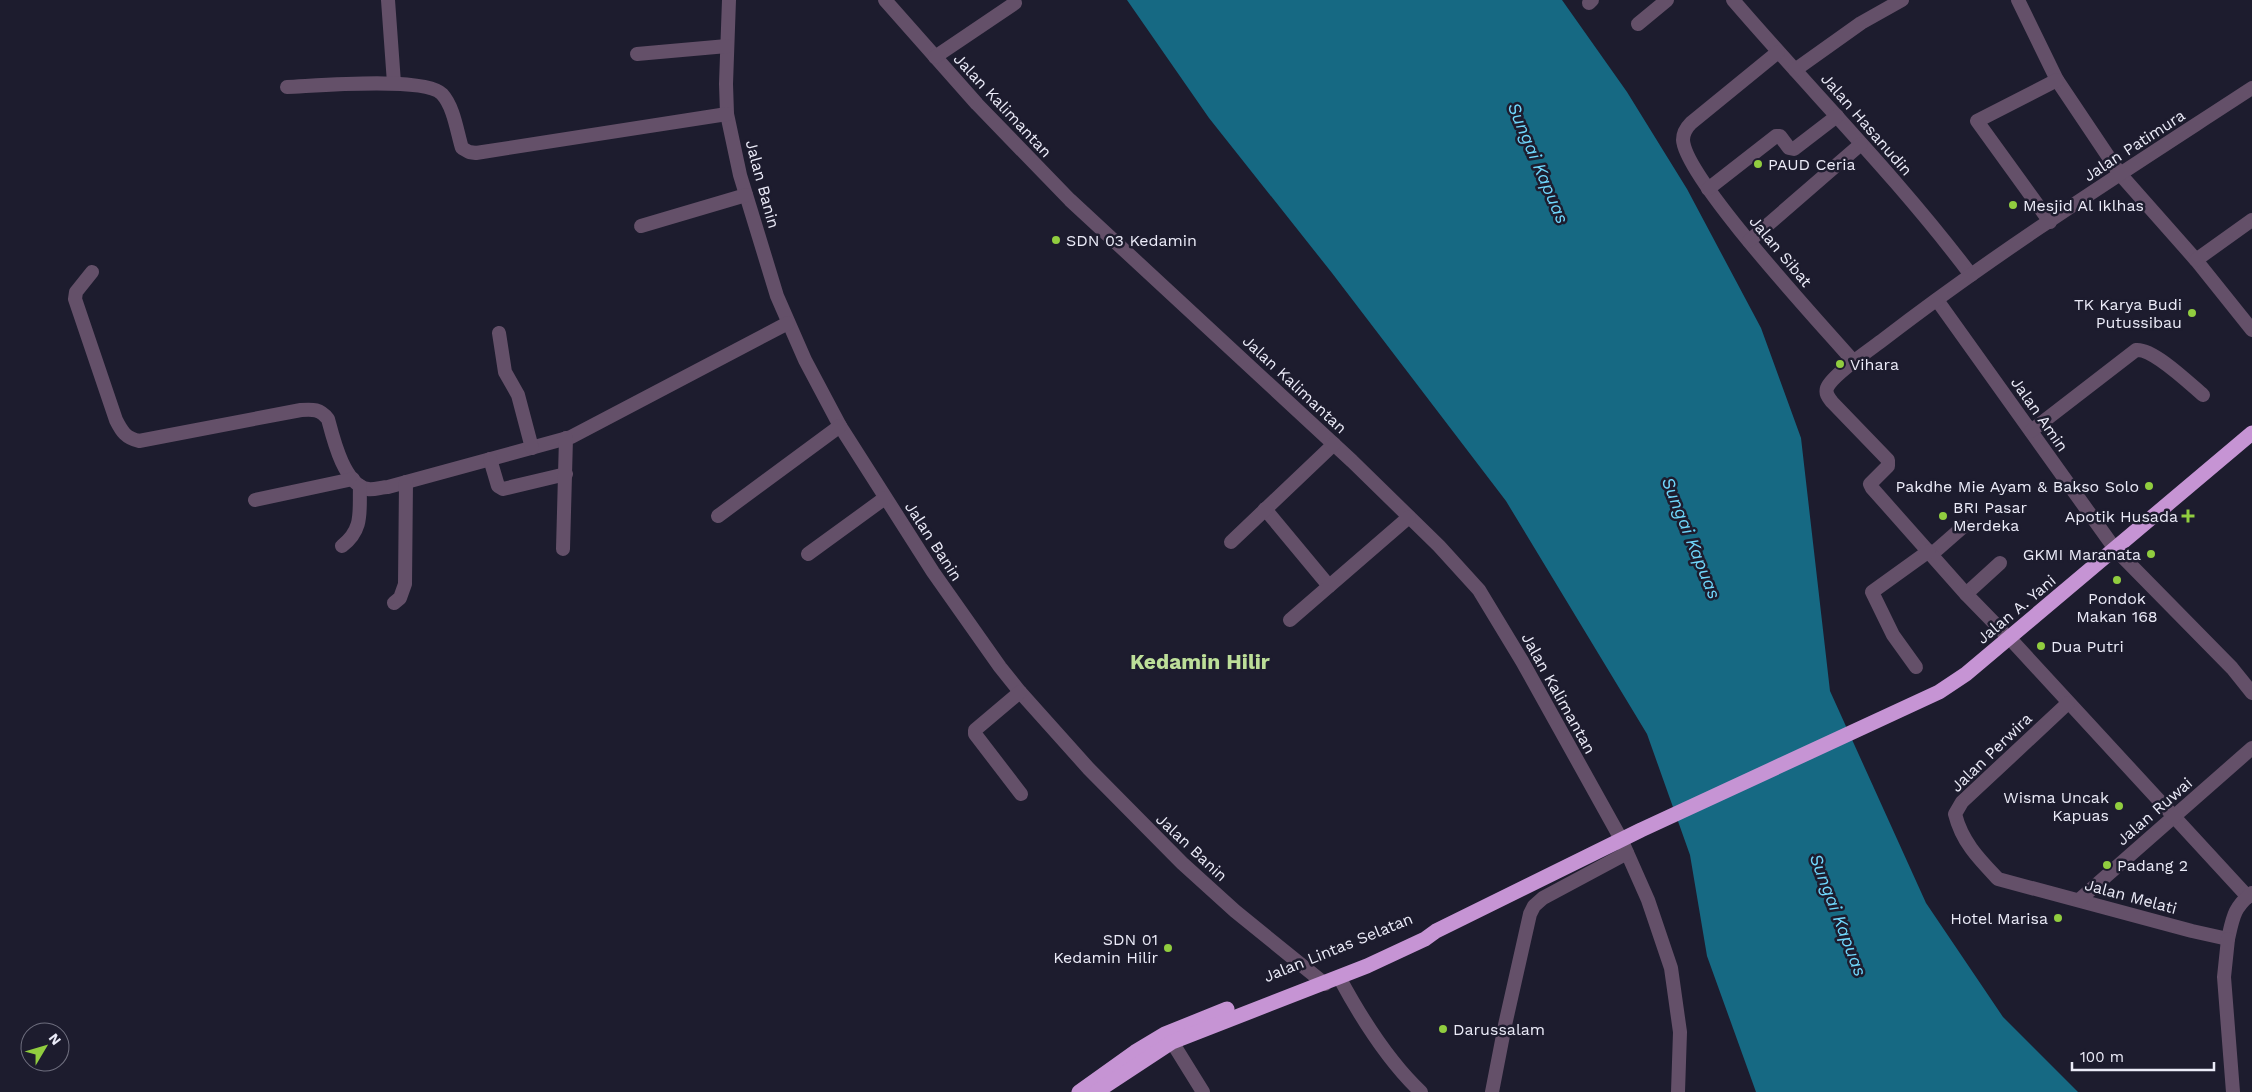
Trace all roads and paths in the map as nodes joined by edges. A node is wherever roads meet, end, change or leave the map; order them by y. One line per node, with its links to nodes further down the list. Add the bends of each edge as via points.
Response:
1 (388, 0): 16 (street)
2 (729, 0): 10 (street, Jalan Banin)
3 (885, 0): 13 (street, Jalan Kalimantan)
4 (1667, 0): 9 (street)
5 (1733, 0): 11 (street, Jalan Hasanudin)
6 (1902, 0): 14 (street, via 1861,23)
7 (2018, 0): 15 (street)
8 (1015, 3): 13 (street)
9 (1638, 24)
10 (727, 46): 12 (street); 19 (street, Jalan Banin)
11 (1778, 52): 14 (street, Jalan Hasanudin); 23 (street, Jalan Sibat, via 1686,129 1683,141 1688,158)
12 (637, 54)
13 (935, 57): 42 (street, Jalan Kalimantan, via 1070,200)
14 (1795, 70): 20 (street, Jalan Hasanudin)
15 (2057, 80): 22 (street); 26 (street, via 1977,121)
16 (394, 83): 17 (street); 19 (street, via 430,86 444,95 462,148 476,153)
17 (287, 87)
18 (2252, 88): 22 (street, Jalan Patimura)
19 (727, 114): 24 (street, Jalan Banin)
20 (1837, 116): 21 (street, Jalan Hasanudin); 23 (street, via 1794,149 1776,136)
21 (1861, 144): 28 (street); 31 (street, Jalan Hasanudin, via 1940,234)
22 (2120, 174): 26 (street, Jalan Patimura); 29 (street)
23 (1708, 189): 28 (street, Jalan Sibat)
24 (746, 195): 27 (street); 33 (street, Jalan Banin)
25 (2252, 220): 29 (street)
26 (2050, 222): 31 (street, Jalan Patimura)
27 (641, 226)
28 (1749, 241): 36 (street, Jalan Sibat)
29 (2196, 260): 34 (street)
30 (92, 272): 46 (street, via 76,292 75,299 116,420 129,439 139,441 315,409 328,419 344,468)
31 (1971, 275): 32 (street, Jalan Patimura)
32 (1937, 300): 36 (street, Jalan Patimura); 39 (street, Jalan Amin)
33 (788, 323): 38 (street, Jalan Banin); 41 (street)
34 (2252, 330)
35 (499, 333): 43 (street, via 505,372 518,395)
36 (1854, 362): 58 (street, Jalan Patimura, via 1831,382 1827,394 1886,455 1888,466 1870,484)
37 (2203, 395): 39 (street, via 2153,354 2136,350)
38 (840, 426): 48 (street, Jalan Banin); 51 (street)
39 (2031, 431): 57 (street, Jalan Amin)
40 (2252, 433): 57 (highway, Jalan A. Yani)
41 (566, 438): 43 (street); 45 (street)
42 (1334, 444): 50 (street); 52 (street, Jalan Kalimantan)
43 (532, 448): 44 (street)
44 (490, 460): 45 (street, via 498,486 503,489); 47 (street)
45 (566, 474): 56 (street)
46 (357, 482): 47 (street, via 368,489); 49 (street); 55 (street, via 358,525 356,533)
47 (406, 482): 63 (street, via 406,584)
48 (885, 498): 59 (street); 68 (street, Jalan Banin, via 974,631)
49 (255, 500)
50 (1265, 509): 54 (street); 61 (street)
51 (718, 516)
52 (1409, 516): 61 (street); 75 (street, Jalan Kalimantan, via 1479,590)
53 (1964, 526): 58 (street)
54 (1231, 542)
55 (342, 546)
56 (563, 549)
57 (2115, 549): 69 (street, Jalan Amin, via 2232,668); 74 (highway, Jalan A. Yani, via 1966,674 1939,692)
58 (1931, 553): 62 (street); 67 (street, via 1872,592 1893,635)
59 (808, 554)
60 (2000, 563): 62 (street)
61 (1330, 586): 64 (street)
62 (1966, 594): 65 (street)
63 (394, 603)
64 (1290, 620)
65 (2002, 631)
66 (2014, 644): 70 (street)
67 (1916, 668)
68 (1020, 692): 72 (street, via 977,728 975,734); 81 (street, Jalan Banin, via 1089,769 1182,863)
69 (2252, 693)
70 (2068, 703): 73 (street); 76 (street, Jalan Perwira, via 1972,791 1956,814 1960,832 1976,856)
71 (2252, 748): 73 (street, Jalan Ruwai)
72 (1021, 794)
73 (2174, 818): 77 (street); 78 (street, Jalan Ruwai)
74 (1641, 830): 75 (highway, Jalan Lintas Selatan)
75 (1624, 846): 80 (highway, Jalan Lintas Selatan, via 1436,931 1429,930); 87 (street, via 1534,906); 88 (street, Jalan Kalimantan, via 1648,900 1671,968 1680,1032)
76 (1998, 879): 78 (street, Jalan Melati)
77 (2250, 895): 79 (street, via 2234,912)
78 (2079, 900): 79 (street, Jalan Melati)
79 (2228, 939): 89 (street, via 2224,977)
80 (1346, 971): 81 (highway, Jalan Lintas Selatan); 83 (street, via 1353,1004)
81 (1320, 980): 82 (highway, Jalan Lintas Selatan); 84 (highway, Jalan Lintas Selatan, via 1165,1034)
82 (1172, 1042): 85 (highway, Jalan Lintas Selatan); 86 (street)
83 (1416, 1091)
84 (1079, 1092)
85 (1096, 1092)
86 (1203, 1092)
87 (1492, 1092)
88 (1678, 1092)
89 (2233, 1092)

